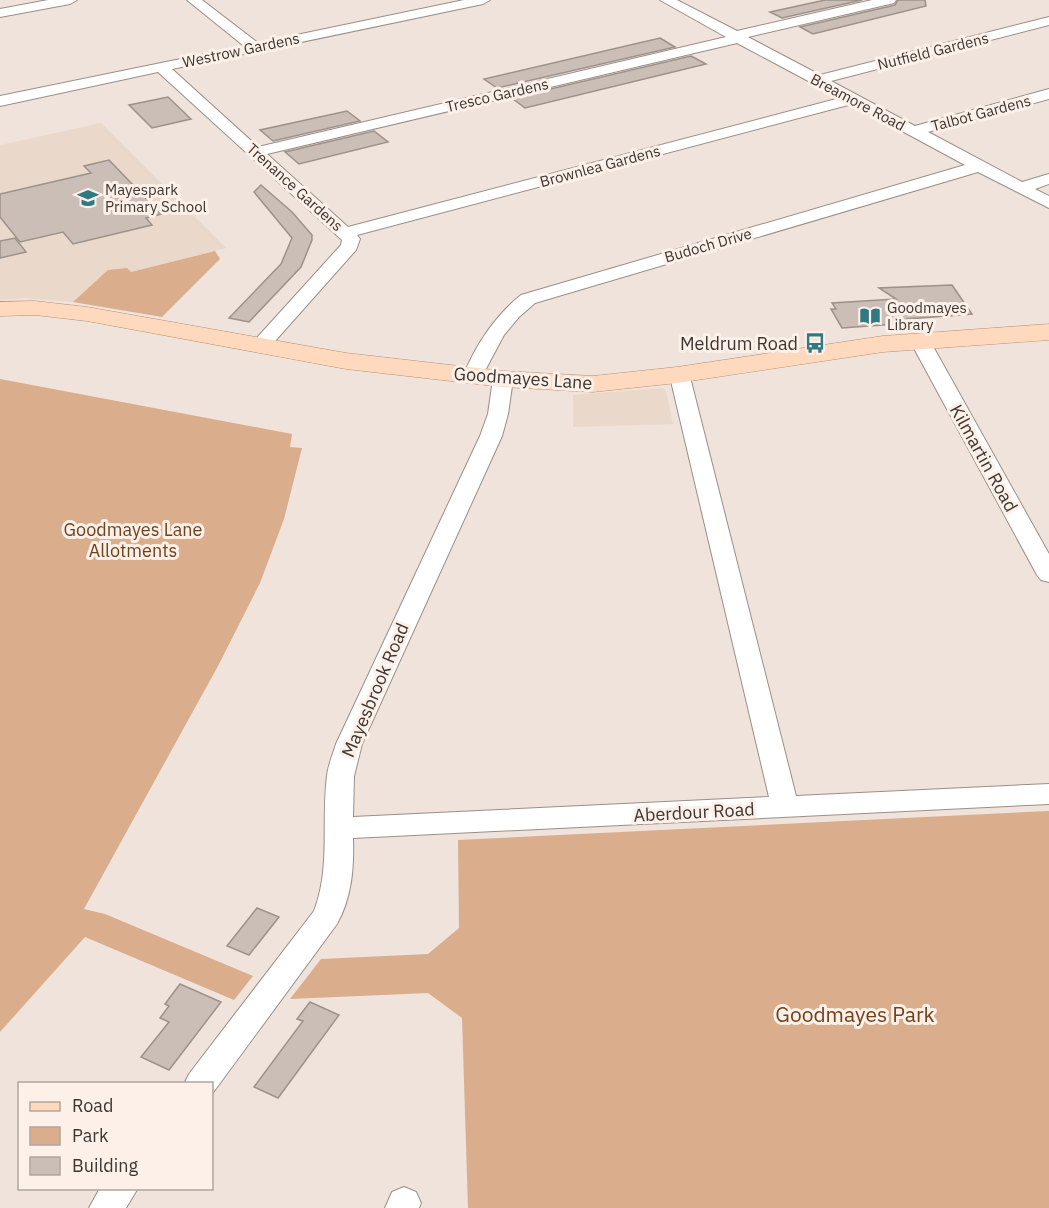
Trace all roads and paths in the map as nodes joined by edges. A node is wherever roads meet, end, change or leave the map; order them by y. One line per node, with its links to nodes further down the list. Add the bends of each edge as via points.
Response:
1 (70, 0): 6 (street)
2 (194, 0): 9 (street)
3 (483, 0): 9 (street, Westrow Gardens)
4 (667, 0): 8 (street, Breamore Road)
5 (889, 0): 8 (street, Tresco Gardens)
6 (0, 13)
7 (1049, 21): 11 (street, Nutfield Gardens)
8 (737, 37): 11 (street, Breamore Road); 16 (street, Tresco Gardens)
9 (254, 47): 10 (street, Westrow Gardens)
10 (161, 67): 14 (street, Westrow Gardens); 16 (street, Trenance Gardens)
11 (818, 80): 13 (street, Breamore Road)
12 (1049, 94): 15 (street, Talbot Gardens)
13 (854, 99): 15 (street, Breamore Road); 21 (street, Brownlea Gardens)
14 (0, 100)
15 (914, 131): 17 (street, Breamore Road)
16 (256, 152): 21 (street, Trenance Gardens)
17 (979, 166): 19 (street, Breamore Road); 26 (street, Budoch Drive, via 528,299 511,313)
18 (1049, 179): 19 (street)
19 (1020, 188): 20 (street, Breamore Road)
20 (1049, 203)
21 (346, 233): 25 (street, Trenance Gardens, via 351,239 350,246)
22 (0, 309): 25 (main road, Goodmayes Lane, via 57,310)
23 (1049, 332): 24 (main road, Goodmayes Lane)
24 (920, 341): 27 (main road, Goodmayes Lane); 29 (street, Kilmartin Road)
25 (261, 345): 26 (main road, Goodmayes Lane, via 346,361)
26 (474, 374): 28 (main road, Goodmayes Lane)
27 (677, 375): 28 (main road, Goodmayes Lane, via 593,384); 31 (street)
28 (503, 379): 32 (street, Mayesbrook Road, via 491,436 349,744 340,774)
29 (1049, 575)
30 (1049, 794): 31 (street, Aberdour Road)
31 (785, 807): 32 (street, Aberdour Road)
32 (339, 828): 33 (street, Mayesbrook Road, via 338,879 327,916)
33 (201, 1082)
34 (120, 1190): 35 (street)
35 (106, 1208)

